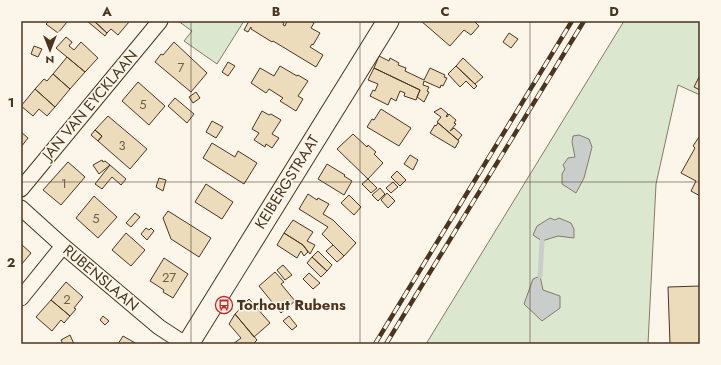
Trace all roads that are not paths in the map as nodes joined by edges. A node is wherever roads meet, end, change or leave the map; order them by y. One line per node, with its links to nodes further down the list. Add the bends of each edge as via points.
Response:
1 (160, 21): 3 (street, JAN VAN EYCKLAAN)
2 (388, 21): 8 (street, KEIBERGSTRAAT)
3 (21, 189)
4 (21, 208): 5 (street, RUBENSLAAN)
5 (63, 246): 6 (street); 7 (street, RUBENSLAAN, via 159,327)
6 (21, 298)
7 (185, 344)
8 (188, 344)

